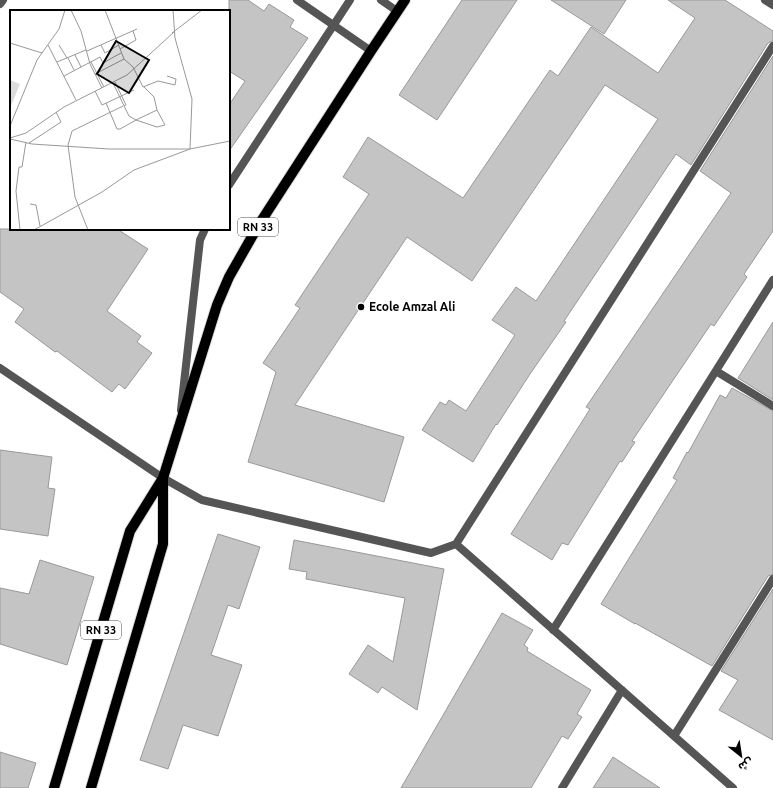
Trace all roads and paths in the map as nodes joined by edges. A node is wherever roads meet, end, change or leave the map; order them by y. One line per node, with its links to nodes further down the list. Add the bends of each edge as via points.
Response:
1 (3, 0): 7 (street)
2 (297, 0): 10 (street)
3 (350, 0): 10 (street)
4 (381, 0): 9 (street)
5 (405, 0): 9 (main road, RN 33)
6 (765, 0): 8 (street)
7 (0, 4)
8 (773, 5)
9 (397, 11): 12 (main road, RN 33)
10 (333, 25): 12 (street); 13 (street)
11 (773, 46): 21 (street)
12 (371, 51): 19 (main road, RN 33, via 258,226 229,277 217,305)
13 (230, 183)
14 (205, 230): 19 (street, via 200,240)
15 (773, 280): 17 (street)
16 (0, 368): 20 (street)
17 (716, 371): 18 (street); 23 (street)
18 (773, 406)
19 (179, 425): 20 (main road, RN 33)
20 (163, 478): 21 (street, via 202,500 431,553); 26 (main road, RN 33, via 130,531); 27 (main road, RN 33, via 163,544)
21 (456, 544): 23 (street)
22 (773, 579): 25 (street)
23 (554, 630): 24 (street)
24 (622, 690): 25 (street); 28 (street)
25 (674, 736): 29 (street)
26 (54, 788)
27 (90, 788)
28 (562, 788)
29 (733, 788)

